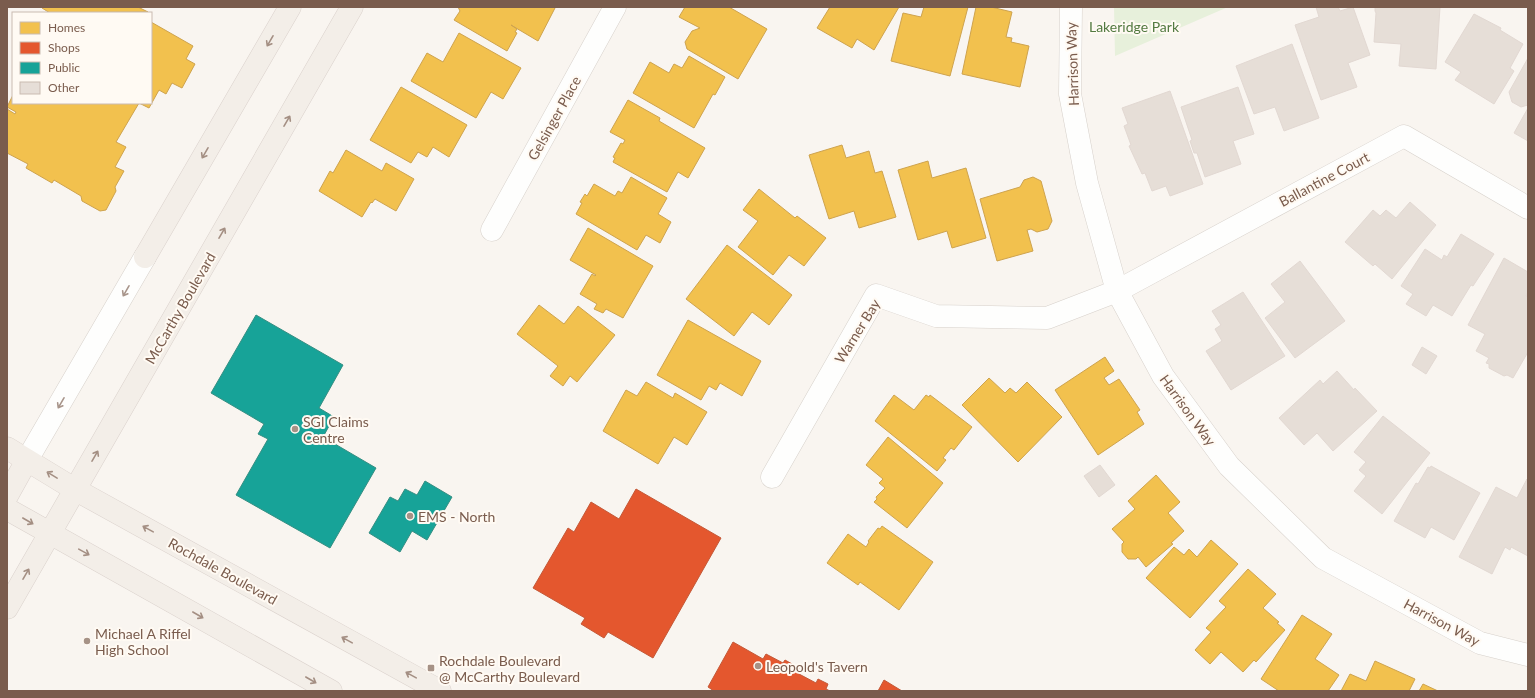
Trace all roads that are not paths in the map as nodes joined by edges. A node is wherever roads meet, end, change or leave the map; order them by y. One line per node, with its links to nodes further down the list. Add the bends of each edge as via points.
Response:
1 (290, 7): 7 (main road, one-way to 7)
2 (352, 7): 12 (main road, McCarthy Boulevard, one-way to 2)
3 (615, 7): 6 (street, Gelsinger Place)
4 (1071, 7): 8 (street, Harrison Way, via 1070,94 1087,183)
5 (1528, 208): 8 (street, Ballantine Court, via 1404,136)
6 (492, 230)
7 (145, 257): 10 (street, one-way to 10)
8 (1117, 291): 11 (street, Warner Bay, via 1047,318 936,316 876,295); 17 (street, Harrison Way, via 1163,376 1229,466 1323,558 1480,643)
9 (7, 448): 10 (main road, Rochdale Boulevard)
10 (28, 460): 12 (main road, Rochdale Boulevard, one-way to 10); 13 (main road)
11 (772, 477)
12 (76, 490): 15 (main road, McCarthy Boulevard); 19 (main road, Rochdale Boulevard, one-way to 12)
13 (7, 496)
14 (7, 509): 15 (main road, one-way to 15)
15 (50, 534): 16 (main road, McCarthy Boulevard, one-way to 15); 18 (main road, one-way to 18)
16 (7, 608)
17 (1528, 655)
18 (331, 691)
19 (440, 691)

